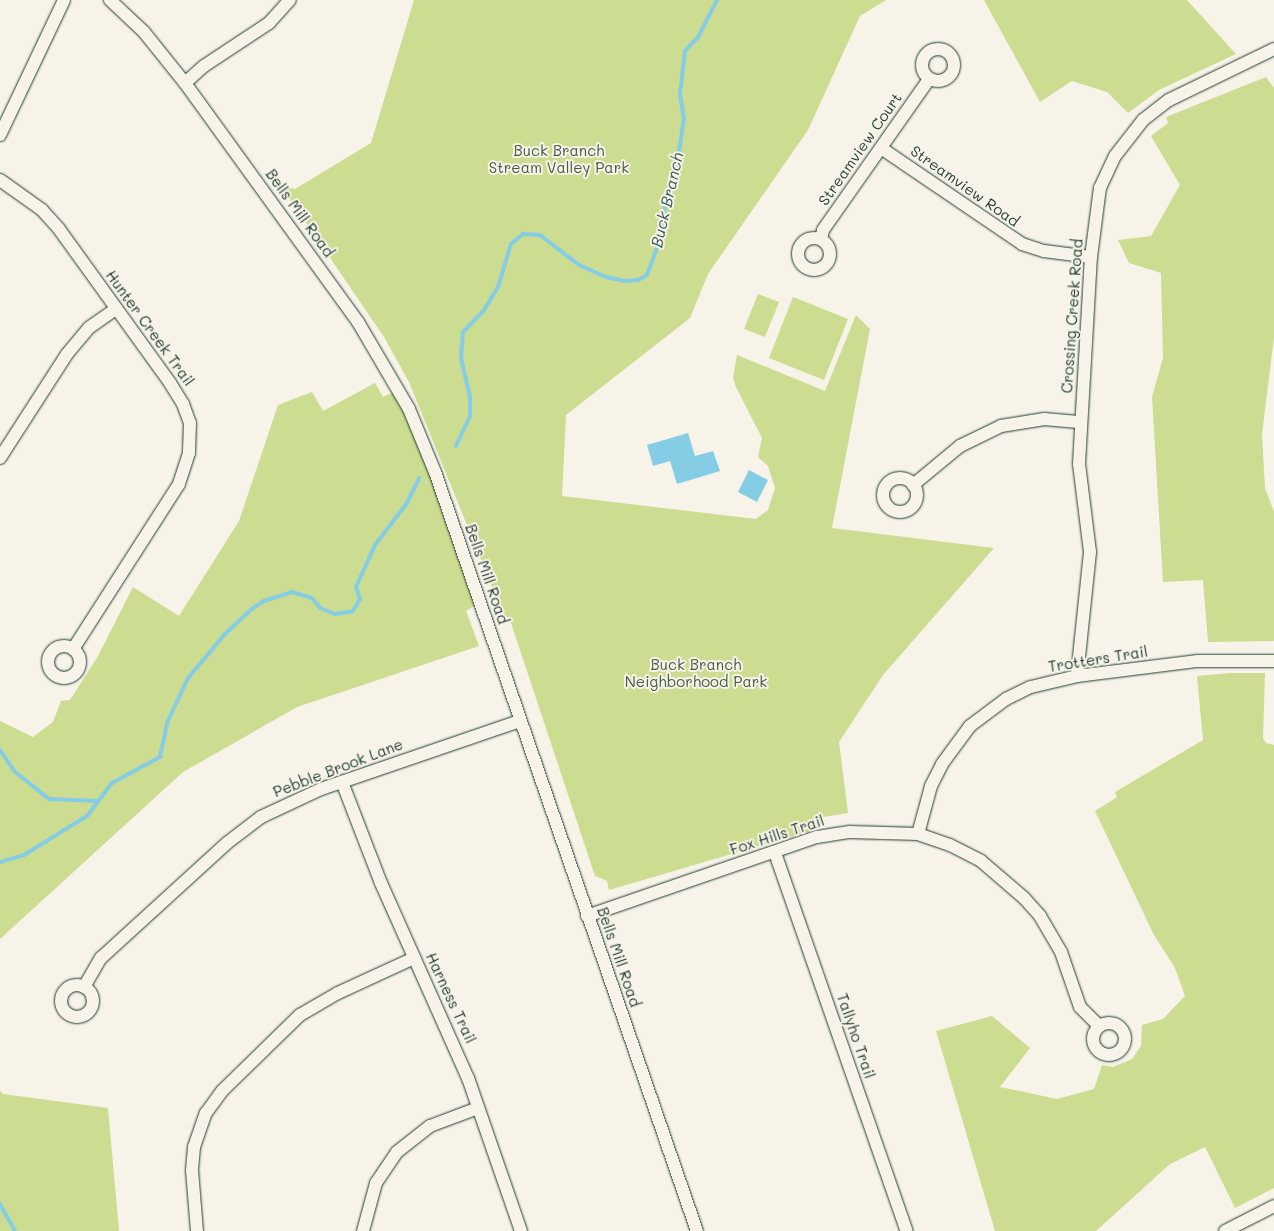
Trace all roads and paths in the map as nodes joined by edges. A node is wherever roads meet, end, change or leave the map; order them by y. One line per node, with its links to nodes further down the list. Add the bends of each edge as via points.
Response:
1 (64, 0): 7 (street)
2 (110, 0): 6 (street, Bells Mill Road, via 144,32)
3 (290, 0): 6 (street, via 269,23 204,66)
4 (1274, 49): 11 (street, Crossing Creek Road, via 1169,100 1131,132 1114,156 1100,188)
5 (929, 78): 8 (street, Streamview Court)
6 (185, 83): 19 (street, Bells Mill Road, via 358,322 400,390 435,472)
7 (0, 135)
8 (881, 148): 10 (street, Streamview Court, via 822,230); 11 (street, Streamview Road, via 1022,244 1044,251)
9 (0, 180): 12 (street, Hunter Creek Trail, via 42,210)
10 (821, 239)
11 (1091, 257): 13 (street, Crossing Creek Road)
12 (116, 309): 14 (street, via 90,327 67,354); 16 (street, Hunter Creek Trail, via 184,404 190,423 189,454 178,484)
13 (1081, 422): 15 (street, via 1044,419 1001,426 960,446); 18 (street, Crossing Creek Road, via 1079,487 1090,552)
14 (0, 458)
15 (913, 485)
16 (73, 649)
17 (1274, 661): 18 (street, Trotters Trail, via 1198,661)
18 (1077, 676): 21 (street, Trotters Trail, via 1031,687 992,708 970,726 936,775)
19 (520, 721): 20 (street, Pebble Brook Lane); 23 (street, Bells Mill Road)
20 (342, 782): 24 (street, Harness Trail, via 380,884); 25 (street, Pebble Brook Lane, via 279,806 242,830 101,958)
21 (918, 834): 22 (street, Fox Hills Trail, via 882,831 834,833); 26 (street, Fox Hills Trail, via 982,861 1024,898 1040,916 1061,952 1080,1007)
22 (775, 853): 23 (street, Fox Hills Trail); 33 (street, Tallyho Trail)
23 (587, 916): 32 (street, Bells Mill Road)
24 (414, 958): 27 (street, Harness Trail, via 451,1035); 29 (street, via 338,992 300,1015 222,1091 206,1113 194,1147 192,1170)
25 (84, 987)
26 (1099, 1026)
27 (478, 1108): 30 (street, via 430,1126 397,1152 376,1183); 31 (street, Harness Trail)
28 (1274, 1206): 34 (street)
29 (197, 1231)
30 (363, 1231)
31 (521, 1231)
32 (697, 1231)
33 (907, 1231)
34 (1225, 1231)

